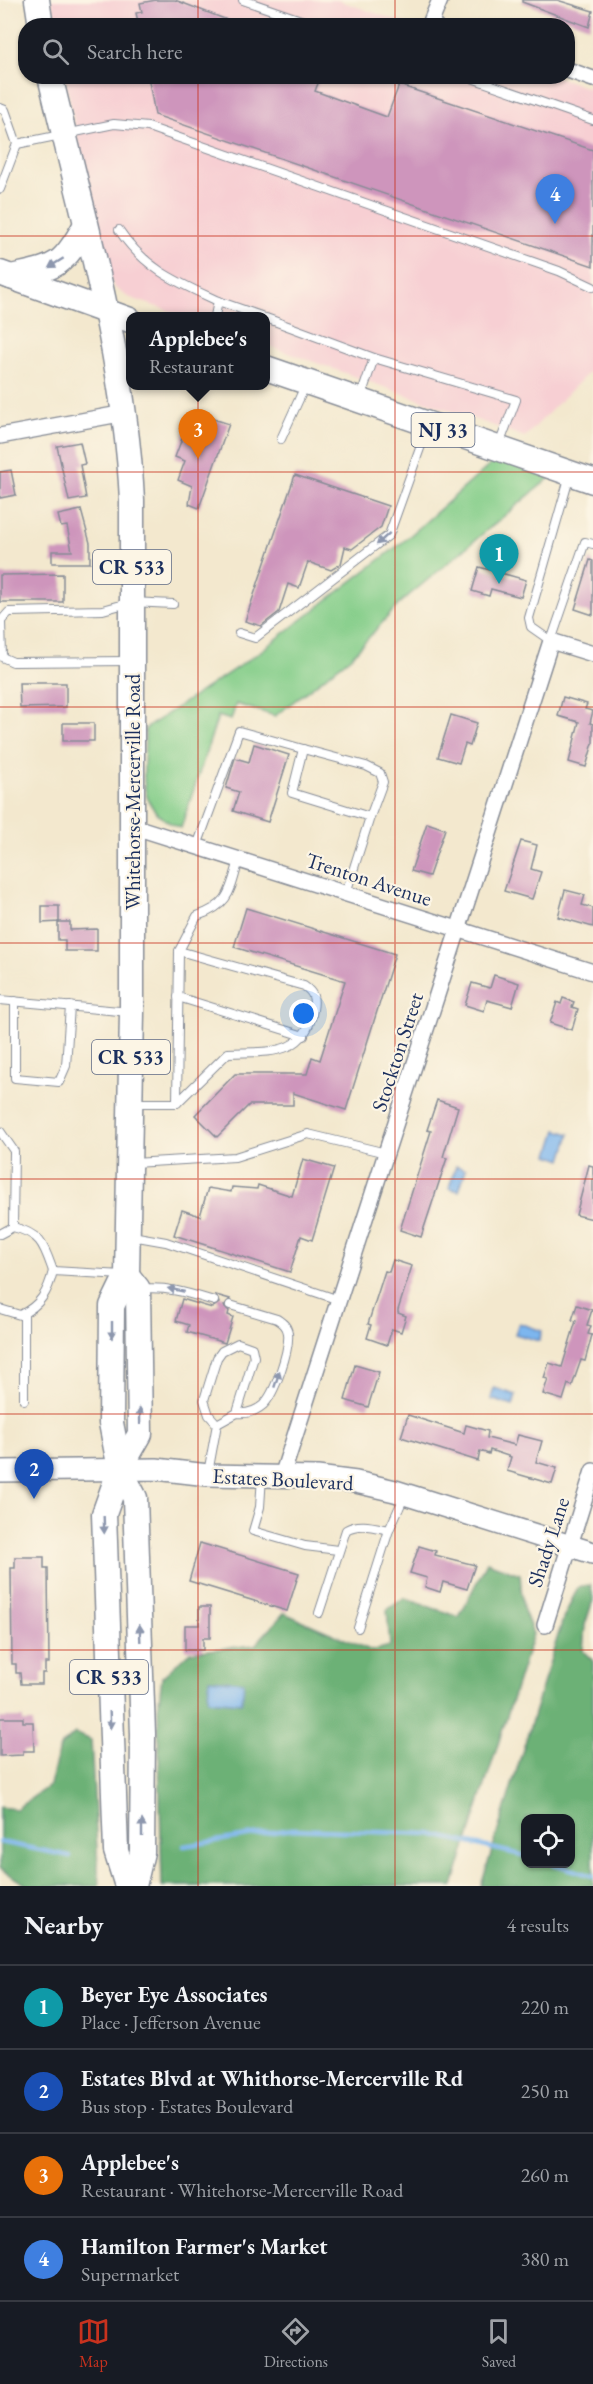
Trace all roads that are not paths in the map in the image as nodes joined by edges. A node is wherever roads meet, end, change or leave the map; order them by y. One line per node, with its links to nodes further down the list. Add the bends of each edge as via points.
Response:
1 (37, 0): 4 (main road)
2 (243, 0): 5 (lane)
3 (440, 0): 6 (street)
4 (40, 18)
5 (295, 18)
6 (434, 18)
7 (575, 72): 8 (street)
8 (593, 78)
9 (52, 84): 13 (main road, CR 533)
10 (489, 84): 12 (lane)
11 (3, 109): 14 (lane)
12 (593, 120)
13 (64, 135): 14 (lane); 16 (main road, CR 533); 19 (lane, via 114,124 148,127 559,271)
14 (17, 144): 15 (lane)
15 (0, 189)
16 (85, 226): 18 (main road, one-way to 18, via 70,254 53,267); 21 (main road, CR 533)
17 (119, 230): 20 (lane, via 145,261 165,277)
18 (5, 275): 21 (main road)
19 (593, 287)
20 (218, 301): 22 (lane); 23 (lane)
21 (105, 310): 24 (main road); 30 (main road, Whitehorse-Mercerville Road / CR 533)
22 (216, 312)
23 (250, 312)
24 (126, 318)
25 (270, 319): 26 (lane)
26 (374, 358): 29 (lane); 34 (lane, via 516,400)
27 (270, 369): 28 (main road, NJ 33)
28 (306, 382): 29 (main road, NJ 33); 33 (lane)
29 (359, 401): 31 (main road, NJ 33)
30 (125, 412): 32 (street); 38 (main road, Whitehorse-Mercerville Road / CR 533, via 132,500)
31 (428, 425): 34 (main road, NJ 33); 42 (lane, one-way to 42, via 389,535 255,638)
32 (0, 436)
33 (281, 439)
34 (498, 449): 35 (main road, NJ 33)
35 (570, 474): 36 (main road, NJ 33); 43 (lane, via 529,618 531,627)
36 (593, 481)
37 (593, 544): 43 (lane, via 585,542)
38 (132, 602): 39 (lane); 41 (lane, via 103,610); 45 (main road, Whitehorse-Mercerville Road / CR 533)
39 (173, 604)
40 (0, 612): 41 (lane)
41 (9, 612): 45 (lane, via 1,621 2,657 13,662)
42 (239, 633)
43 (551, 641): 44 (street); 52 (street, Stockton Street)
44 (593, 654)
45 (132, 661): 48 (main road, Whitehorse-Mercerville Road / CR 533)
46 (303, 749): 47 (lane, via 380,773 383,782); 47 (lane, via 291,793); 49 (lane, via 240,730)
47 (370, 817): 51 (lane)
48 (132, 826): 49 (street, Trenton Avenue); 59 (main road, Whitehorse-Mercerville Road / CR 533)
49 (197, 846): 50 (street, Trenton Avenue)
50 (240, 860): 51 (street, Trenton Avenue); 53 (lane, via 228,898 197,916)
51 (346, 893): 52 (street, Trenton Avenue)
52 (458, 929): 54 (street, Trenton Avenue); 64 (street, Stockton Street)
53 (178, 951): 55 (lane); 60 (lane, via 311,991 314,1008)
54 (593, 972)
55 (178, 997): 60 (lane); 62 (lane)
56 (0, 1000): 57 (lane)
57 (15, 1001): 58 (lane); 58 (lane, via 15,1078 59,1082 66,1066)
58 (70, 1006): 59 (lane)
59 (132, 1012): 61 (main road, Whitehorse-Mercerville Road / CR 533)
60 (304, 1036): 62 (lane, via 279,1051 228,1053)
61 (130, 1103): 62 (lane); 65 (main road, Whitehorse-Mercerville Road / CR 533)
62 (177, 1103)
63 (0, 1131): 66 (lane, via 14,1151)
64 (386, 1154): 65 (lane, via 308,1134 235,1157); 71 (street, Stockton Street)
65 (128, 1164): 68 (main road, Whitehorse-Mercerville Road / CR 533)
66 (13, 1227): 67 (lane); 69 (lane, via 30,1231 43,1244)
67 (0, 1234)
68 (128, 1235): 70 (main road, Whitehorse-Mercerville Road / CR 533); 71 (lane, via 166,1242)
69 (53, 1271): 70 (lane); 75 (lane, via 49,1289 34,1309)
70 (132, 1282): 72 (lane, one-way to 70); 79 (main road, Whitehorse-Mercerville Road / CR 533, via 140,1434)
71 (339, 1300): 83 (street, Stockton Street)
72 (214, 1301)
73 (230, 1305): 77 (lane, one-way to 73, via 265,1404 288,1346 288,1331 277,1319)
74 (0, 1309): 75 (lane)
75 (24, 1313): 76 (lane)
76 (24, 1400)
77 (237, 1413): 78 (lane); 78 (lane, via 254,1357 252,1348 245,1344 230,1346 217,1358 204,1400)
78 (217, 1424): 82 (lane)
79 (120, 1469): 80 (street, Estates Boulevard); 82 (street, Estates Boulevard); 92 (main road, Whitehorse-Mercerville Road / CR 533, one-way to 92, via 104,1514 116,1851); 93 (main road, CR 533, one-way to 79, via 142,1852 136,1508)
80 (0, 1471)
81 (593, 1472): 86 (street, Shady Lane)
82 (208, 1475): 83 (street, Estates Boulevard)
83 (272, 1476): 84 (street, Estates Boulevard, via 356,1482); 87 (lane, via 253,1531 305,1546)
84 (406, 1494): 85 (lane); 86 (street, Estates Boulevard)
85 (389, 1530): 87 (lane, via 353,1525 346,1530); 91 (lane)
86 (569, 1545): 88 (street, Estates Boulevard); 90 (street, Shady Lane)
87 (338, 1550): 89 (lane)
88 (593, 1553)
89 (319, 1613)
90 (544, 1625)
91 (358, 1628)
92 (127, 1886)
93 (134, 1886)

